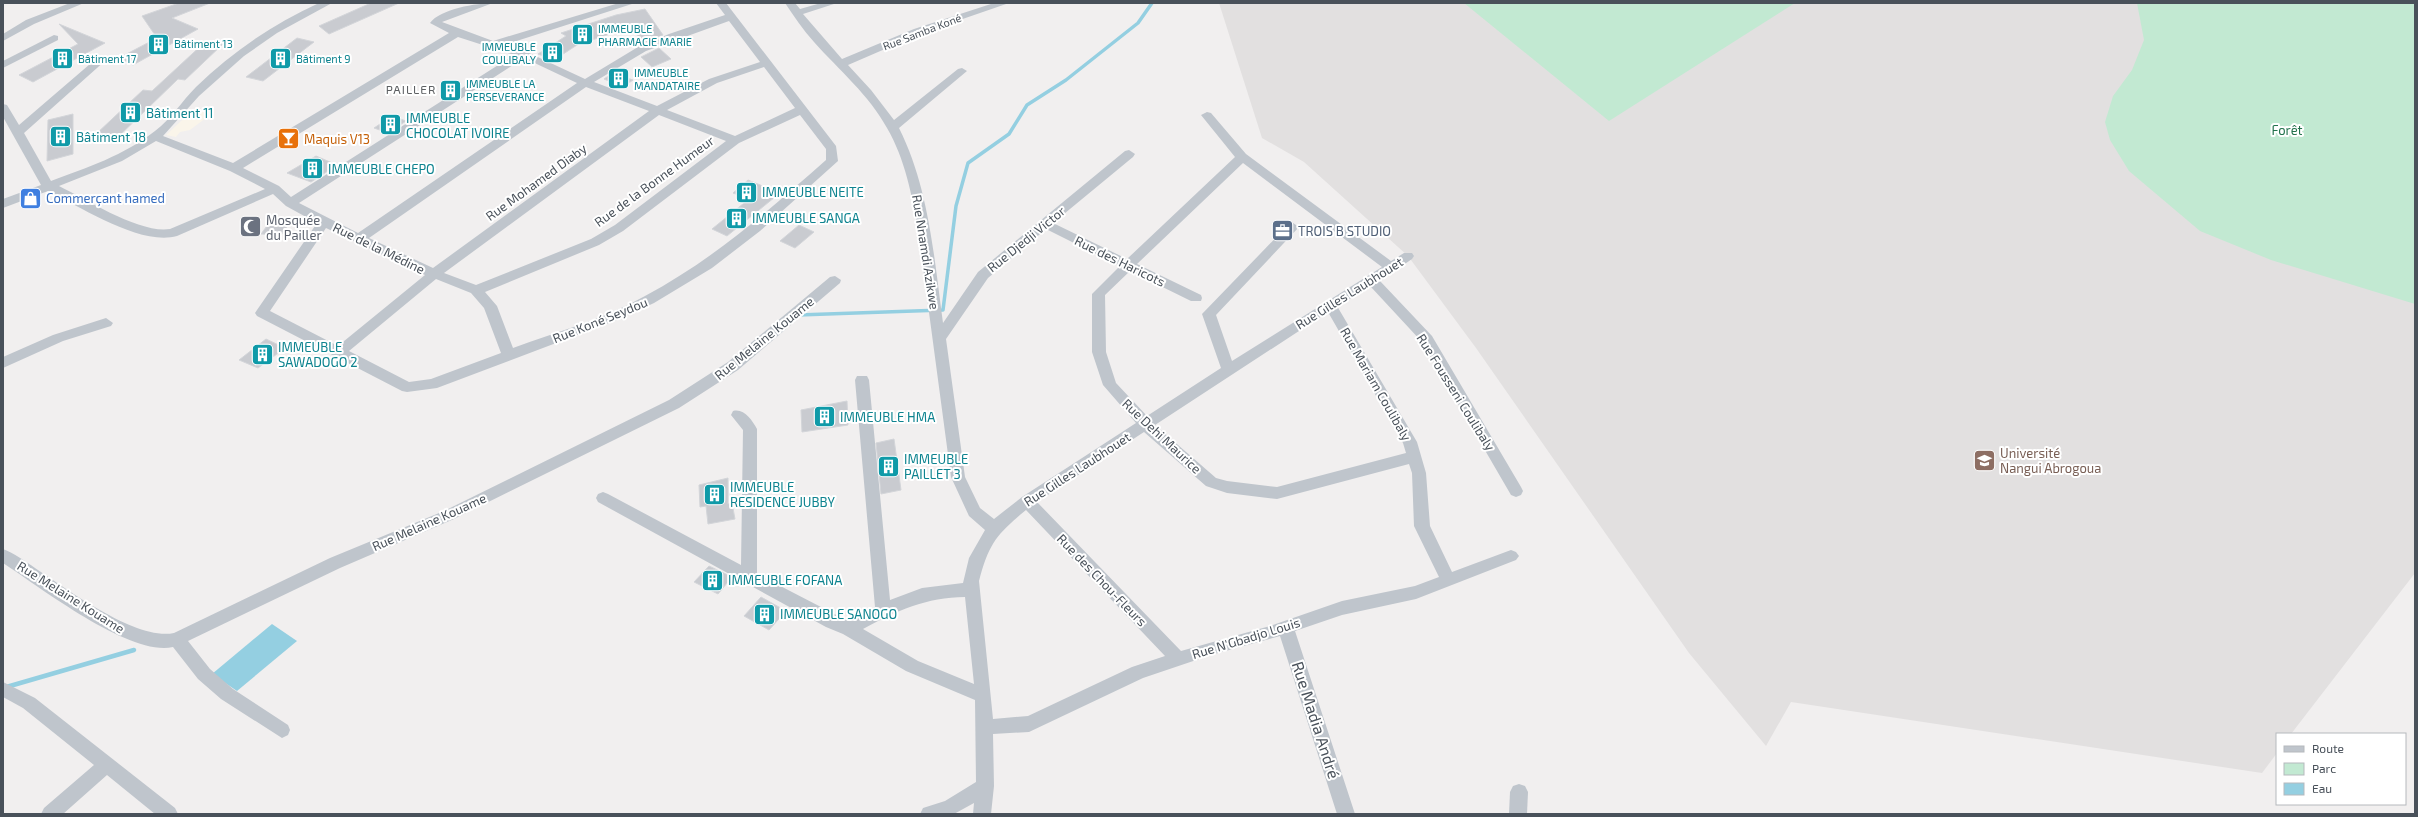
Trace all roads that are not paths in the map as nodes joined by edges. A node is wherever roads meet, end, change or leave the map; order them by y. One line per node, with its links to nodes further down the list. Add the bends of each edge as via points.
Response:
1 (79, 3): 11 (street, via 30,22)
2 (327, 3): 27 (street, via 307,11 259,39 230,61 194,94)
3 (488, 3): 10 (street, via 435,22 436,25)
4 (630, 3): 13 (street)
5 (721, 3): 9 (street, Rue Koné Seydou)
6 (832, 3): 8 (street)
7 (1004, 3): 17 (street, Rue Samba Koné, via 918,31)
8 (794, 8): 17 (street, Rue Nnamdi Azikwe, via 817,39)
9 (731, 17): 16 (street, Rue Koné Seydou); 20 (street, via 642,49)
10 (457, 33): 13 (street); 31 (street)
11 (3, 38)
12 (54, 38): 18 (street)
13 (495, 44): 14 (street)
14 (523, 54): 20 (street); 34 (street)
15 (101, 60): 26 (street)
16 (767, 63): 22 (street, Rue Koné Seydou); 23 (street, Rue Mohamed Diaby, via 713,81)
17 (841, 64): 25 (street, Rue Nnamdi Azikwe)
18 (3, 65)
19 (962, 71): 25 (street)
20 (584, 83): 23 (street); 39 (street)
21 (3, 106): 26 (street)
22 (803, 109): 28 (street, Rue de la Bonne Humeur); 52 (street, Rue Koné Seydou, via 832,149 832,161 756,228 708,265 649,300)
23 (658, 110): 28 (street); 43 (street, Rue Mohamed Diaby)
24 (1207, 115): 30 (street)
25 (892, 127): 50 (street, Rue Nnamdi Azikwe, via 907,160 919,202)
26 (16, 133): 32 (street)
27 (155, 137): 31 (street, Rue de la Médine); 32 (street, via 119,157)
28 (735, 140): 46 (street, Rue de la Bonne Humeur, via 613,232 595,242)
29 (1129, 154): 37 (street, Rue Djedji Victor)
30 (1242, 157): 41 (street, Rue Dehi Maurice); 42 (street)
31 (234, 168): 33 (street, Rue de la Médine)
32 (47, 185): 33 (street, via 138,230 160,236); 35 (street)
33 (275, 189): 34 (street, Rue de la Médine)
34 (290, 203): 36 (street, Rue de la Médine)
35 (3, 204)
36 (324, 222): 39 (street, Rue de la Médine); 51 (street, Rue Koné Seydou, via 262,312)
37 (1045, 224): 41 (street, Rue des Haricots); 50 (street, Rue Djedji Victor, via 983,275)
38 (1293, 227): 54 (street, via 1209,314)
39 (360, 238): 43 (street, Rue de la Médine)
40 (1408, 256): 42 (street, Rue Gilles Laubhouet)
41 (1126, 265): 47 (street, Rue des Haricots); 57 (street, Rue Dehi Maurice, via 1098,294 1099,352 1110,385)
42 (1391, 267): 45 (street, Rue Gilles Laubhouet)
43 (434, 274): 46 (street, Rue de la Médine); 51 (street, Rue Mohamed Diaby)
44 (835, 280): 71 (street, Rue Melaine Kouame, via 733,366 674,404 449,515 335,563)
45 (1372, 280): 48 (street, Rue Gilles Laubhouet); 59 (street, Rue Fousseni Coulibaly, via 1427,339)
46 (476, 290): 52 (street, Rue de la Médine, via 490,306)
47 (1196, 298)
48 (1330, 304): 54 (street, Rue Gilles Laubhouet); 58 (street, Rue Mariam Coulibaly, via 1410,442)
49 (106, 323): 53 (street, via 44,344)
50 (939, 339): 62 (street, Rue Nnamdi Azikwe, via 958,478 974,512)
51 (338, 353): 52 (street, Rue Koné Seydou, via 407,387 432,384)
52 (509, 355)
53 (3, 363)
54 (1228, 369): 57 (street, Rue Gilles Laubhouet)
55 (862, 380): 68 (street)
56 (738, 415): 65 (street, via 750,429)
57 (1146, 425): 58 (street, Rue Dehi Maurice, via 1210,482 1227,487 1277,493); 61 (street, Rue Gilles Laubhouet)
58 (1414, 457): 66 (street, Rue Mariam Coulibaly, via 1418,473 1422,526)
59 (1516, 491)
60 (603, 498): 65 (street)
61 (1027, 501): 62 (street, Rue Gilles Laubhouet); 72 (street, Rue des Chou-Fleurs)
62 (994, 528): 67 (street, Rue Gilles Laubhouet, via 977,558)
63 (3, 555): 71 (street, Rue Melaine Kouame, via 84,608 138,637 164,642)
64 (1511, 556): 66 (street, Rue N'Gbadjo Louis)
65 (749, 577): 70 (street)
66 (1448, 580): 69 (street, Rue N'Gbadjo Louis, via 1416,592 1342,608)
67 (972, 590): 68 (street, via 950,589 920,594); 74 (street, Rue Gilles Laubhouet)
68 (883, 611): 70 (street)
69 (1285, 626): 72 (street, Rue N'Gbadjo Louis, via 1270,633); 84 (street, Rue Madia André)
70 (849, 629): 74 (street, via 912,666)
71 (177, 639): 76 (street, via 204,674 228,694)
72 (1178, 659): 75 (street, Rue N'Gbadjo Louis, via 1138,672 1029,724)
73 (3, 689): 77 (street, via 29,703)
74 (982, 695): 75 (street, Rue Gilles Laubhouet)
75 (984, 727): 78 (street, Rue Gilles Laubhouet)
76 (282, 730)
77 (106, 765): 80 (street); 81 (street)
78 (985, 786): 82 (street, via 942,812); 83 (street, Rue Gilles Laubhouet)
79 (1519, 792): 85 (street)
80 (50, 814)
81 (169, 814)
82 (929, 814)
83 (982, 814)
84 (1346, 814)
85 (1518, 814)

